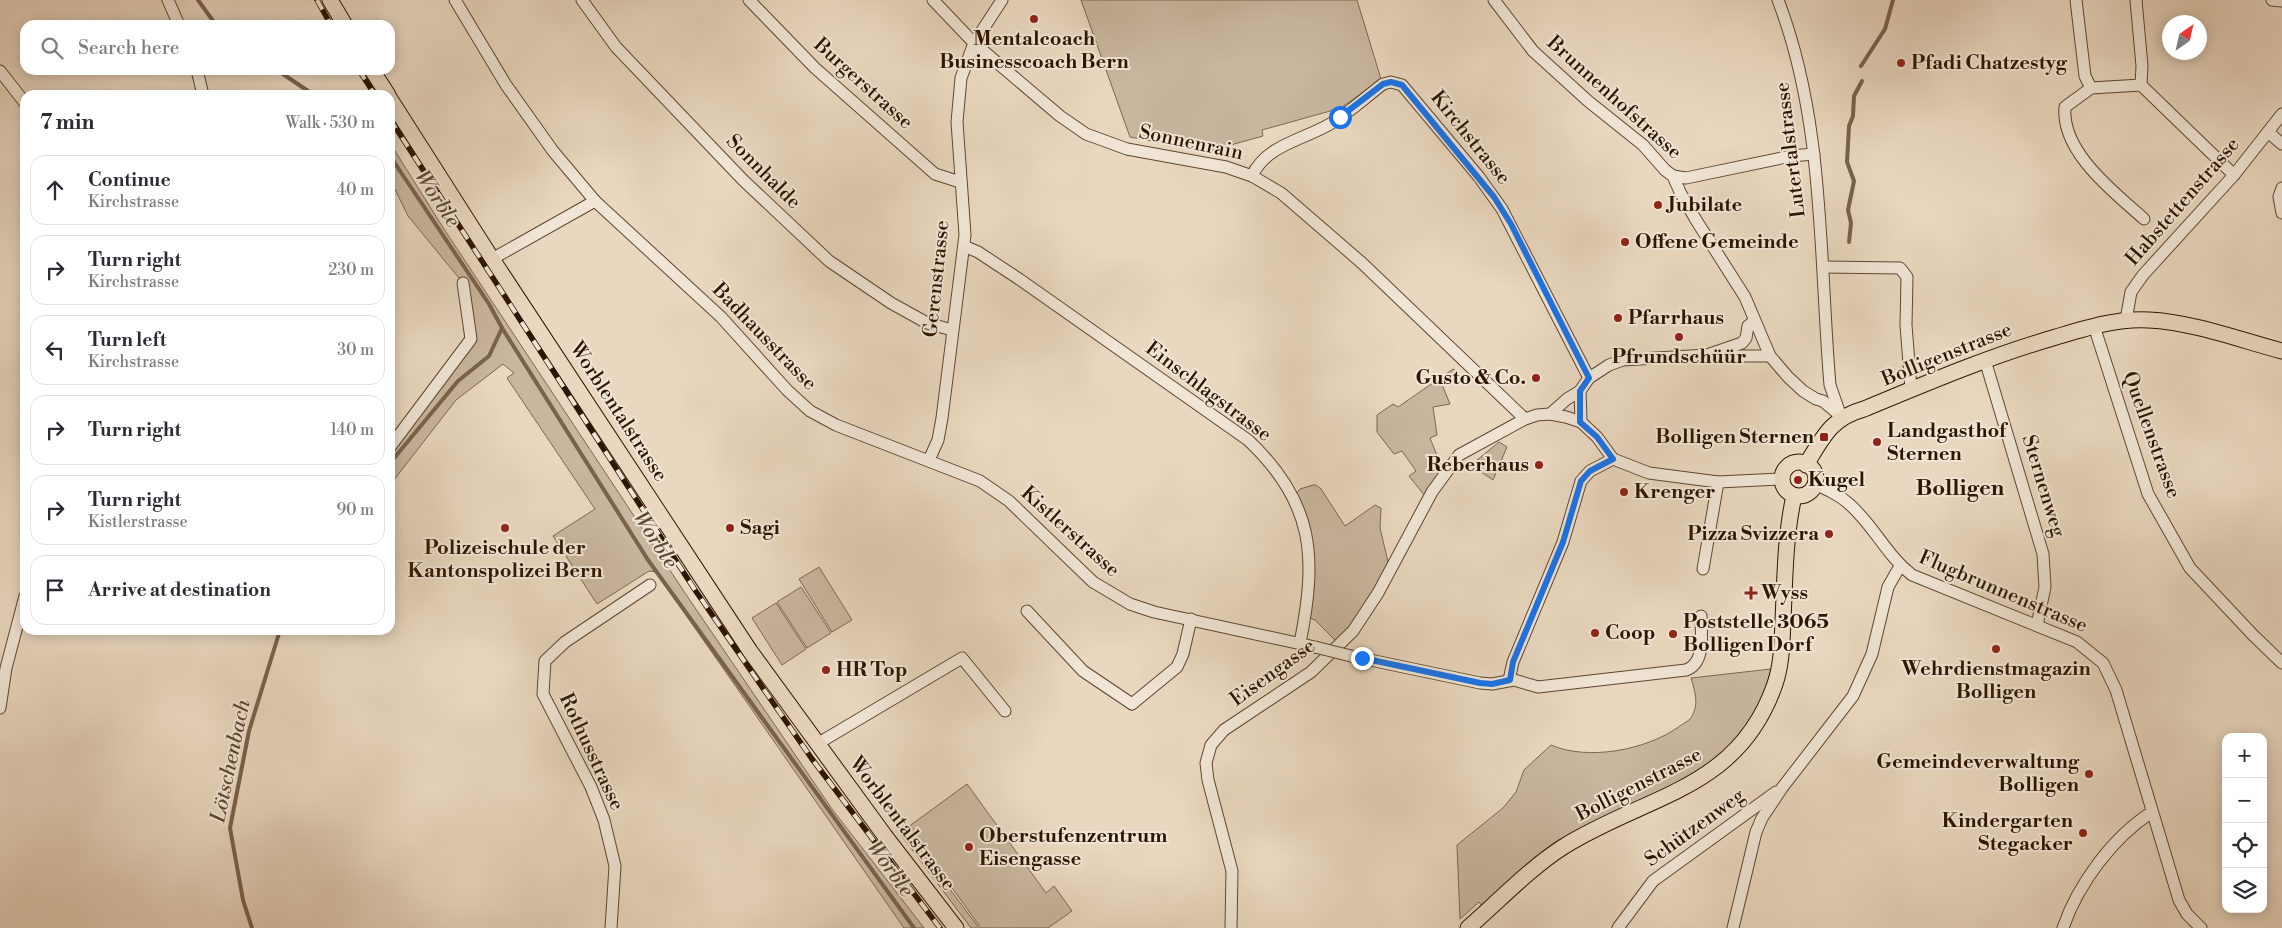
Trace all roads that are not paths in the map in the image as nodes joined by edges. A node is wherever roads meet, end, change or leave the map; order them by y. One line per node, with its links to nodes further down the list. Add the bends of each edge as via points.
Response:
1 (168, 0): 14 (street)
2 (330, 0): 15 (main road)
3 (455, 0): 35 (street, Badhausstrasse, via 506,85 553,151)
4 (582, 0): 45 (street, Sonnhalde, via 616,48 744,180 829,261 891,303 927,323)
5 (749, 0): 33 (street, Burgerstrasse, via 815,68 936,174)
6 (933, 0): 16 (street, Sonnenrain)
7 (1002, 0): 16 (street, Gerenstrasse)
8 (1494, 0): 32 (street, Brunnenhofstrasse, via 1534,51 1588,101 1643,145)
9 (1778, 0): 29 (street, Lutertalstrasse, via 1801,74)
10 (2076, 0): 21 (street, via 2085,76)
11 (2136, 0): 20 (street)
12 (2272, 0): 13 (street)
13 (2282, 2)
14 (177, 20)
15 (342, 20)
16 (974, 42): 31 (street, Sonnenrain, via 1060,116 1100,141 1226,167); 33 (street, Gerenstrasse, via 961,78 956,122)
17 (0, 71): 24 (street)
18 (198, 75): 22 (street)
19 (375, 75): 23 (main road)
20 (2141, 85): 21 (street); 30 (street)
21 (2091, 88): 37 (street, via 2065,107 2064,119 2074,145 2095,176)
22 (202, 90)
23 (385, 90)
24 (20, 97)
25 (395, 107): 39 (main road, Worblentalstrasse)
26 (2282, 114): 27 (street, Habstettenstrasse)
27 (2268, 132): 28 (street); 30 (street, Habstettenstrasse)
28 (2282, 144)
29 (1814, 154): 32 (street, via 1686,178); 40 (street, Lutertalstrasse)
30 (2234, 175): 42 (street, Habstettenstrasse, via 2143,275 2131,292)
31 (1252, 176): 50 (street, Kirchstrasse, via 1261,160 1272,152 1332,123 1383,84 1402,85 1498,203); 55 (street, Sonnenrain, via 1277,190 1308,215)
32 (1673, 176): 43 (street, Brunnenhofstrasse, via 1692,213 1740,289)
33 (960, 182): 38 (street, Gerenstrasse)
34 (2282, 188): 36 (street, via 2279,197)
35 (595, 202): 39 (street); 59 (street, Badhausstrasse, via 721,316 787,390 810,410 836,425)
36 (2282, 213)
37 (2144, 219)
38 (964, 246): 45 (street, Gerenstrasse); 73 (street, Einschlagstrasse, via 1019,279 1248,440 1264,455 1294,498 1307,536 1310,583)
39 (492, 259): 78 (main road, Worblentalstrasse, via 750,651)
40 (1823, 267): 51 (street, via 1900,268 1905,273); 54 (street, Lutertalstrasse, via 1830,385)
41 (463, 283): 57 (street, via 471,338)
42 (2126, 320): 44 (main road, Bolligenstrasse); 46 (main road, Bolligenstrasse, via 2186,326)
43 (1754, 321): 47 (street, via 1748,326 1742,344); 48 (street, Brunnenhofstrasse)
44 (2094, 326): 49 (main road, Bolligenstrasse); 74 (street, Quellenstrasse, via 2148,494 2190,568)
45 (952, 330): 59 (street, Gerenstrasse, via 939,432)
46 (2282, 352)
47 (1707, 355): 48 (street); 50 (street, via 1623,360)
48 (1770, 356): 54 (street, Brunnenhofstrasse, via 1803,391 1823,401)
49 (1985, 360): 51 (main road, Bolligenstrasse); 72 (street, Sternenweg, via 2043,554 2045,587)
50 (1589, 378): 52 (street)
51 (1911, 390): 54 (main road, Bolligenstrasse)
52 (1580, 391): 53 (street); 56 (street)
53 (1550, 414): 55 (street); 56 (street)
54 (1842, 417): 60 (main road, Bolligenstrasse)
55 (1525, 418): 83 (street, Eisengasse, via 1455,459 1432,492 1378,593 1339,647 1300,680 1224,730 1210,745 1206,763 1212,802 1231,859)
56 (1580, 422): 58 (street, via 1597,437)
57 (395, 440)
58 (1613, 459): 62 (street, via 1659,475); 75 (street, via 1590,471 1581,481 1563,542 1513,662)
59 (929, 460): 71 (street, Kistlerstrasse, via 980,481 1000,494 1102,588 1142,608)
60 (1806, 465): 61 (main road, via 1788,466); 63 (main road, via 1813,471)
61 (1782, 479): 62 (street); 64 (main road, via 1787,491)
62 (1718, 482): 66 (street)
63 (1814, 484): 64 (main road, via 1807,494); 65 (street, Flugbrunnenstrasse, via 1851,506)
64 (1794, 496): 84 (main road, Bolligenstrasse, via 1788,529 1782,649 1776,682 1761,718 1749,736 1716,768 1564,846)
65 (1900, 566): 72 (street, Flugbrunnenstrasse, via 1920,580); 79 (street, via 1888,587 1872,654 1859,684)
66 (1703, 569)
67 (650, 585): 81 (street, Rothusstrasse, via 566,642 545,661 543,694 591,787 604,820 615,866)
68 (1027, 611): 71 (street, via 1083,671 1132,704 1177,667)
69 (20, 615): 76 (street, via 6,668)
70 (1701, 616): 75 (street, Kistlerstrasse, via 1699,657 1693,667 1686,670 1538,687)
71 (1191, 620): 73 (street, Kistlerstrasse)
72 (2036, 625): 80 (street, Flugbrunnenstrasse, via 2086,647 2108,671)
73 (1300, 643): 75 (street, Kistlerstrasse, bridge, via 1480,683)
74 (2282, 663)
75 (1510, 680)
76 (0, 708)
77 (1005, 711): 78 (street, via 962,658)
78 (817, 744): 82 (main road, Worblentalstrasse)
79 (1782, 788): 85 (street, Schützenweg, via 1653,881); 86 (street, via 1756,832)
80 (2152, 812): 87 (street, via 2128,829 2115,844 2082,888); 88 (street, Flugbrunnenstrasse, via 2180,900)
81 (611, 928)
82 (956, 928)
83 (1231, 928)
84 (1468, 928)
85 (1618, 928)
86 (1733, 928)
87 (2063, 928)
88 (2201, 928)

